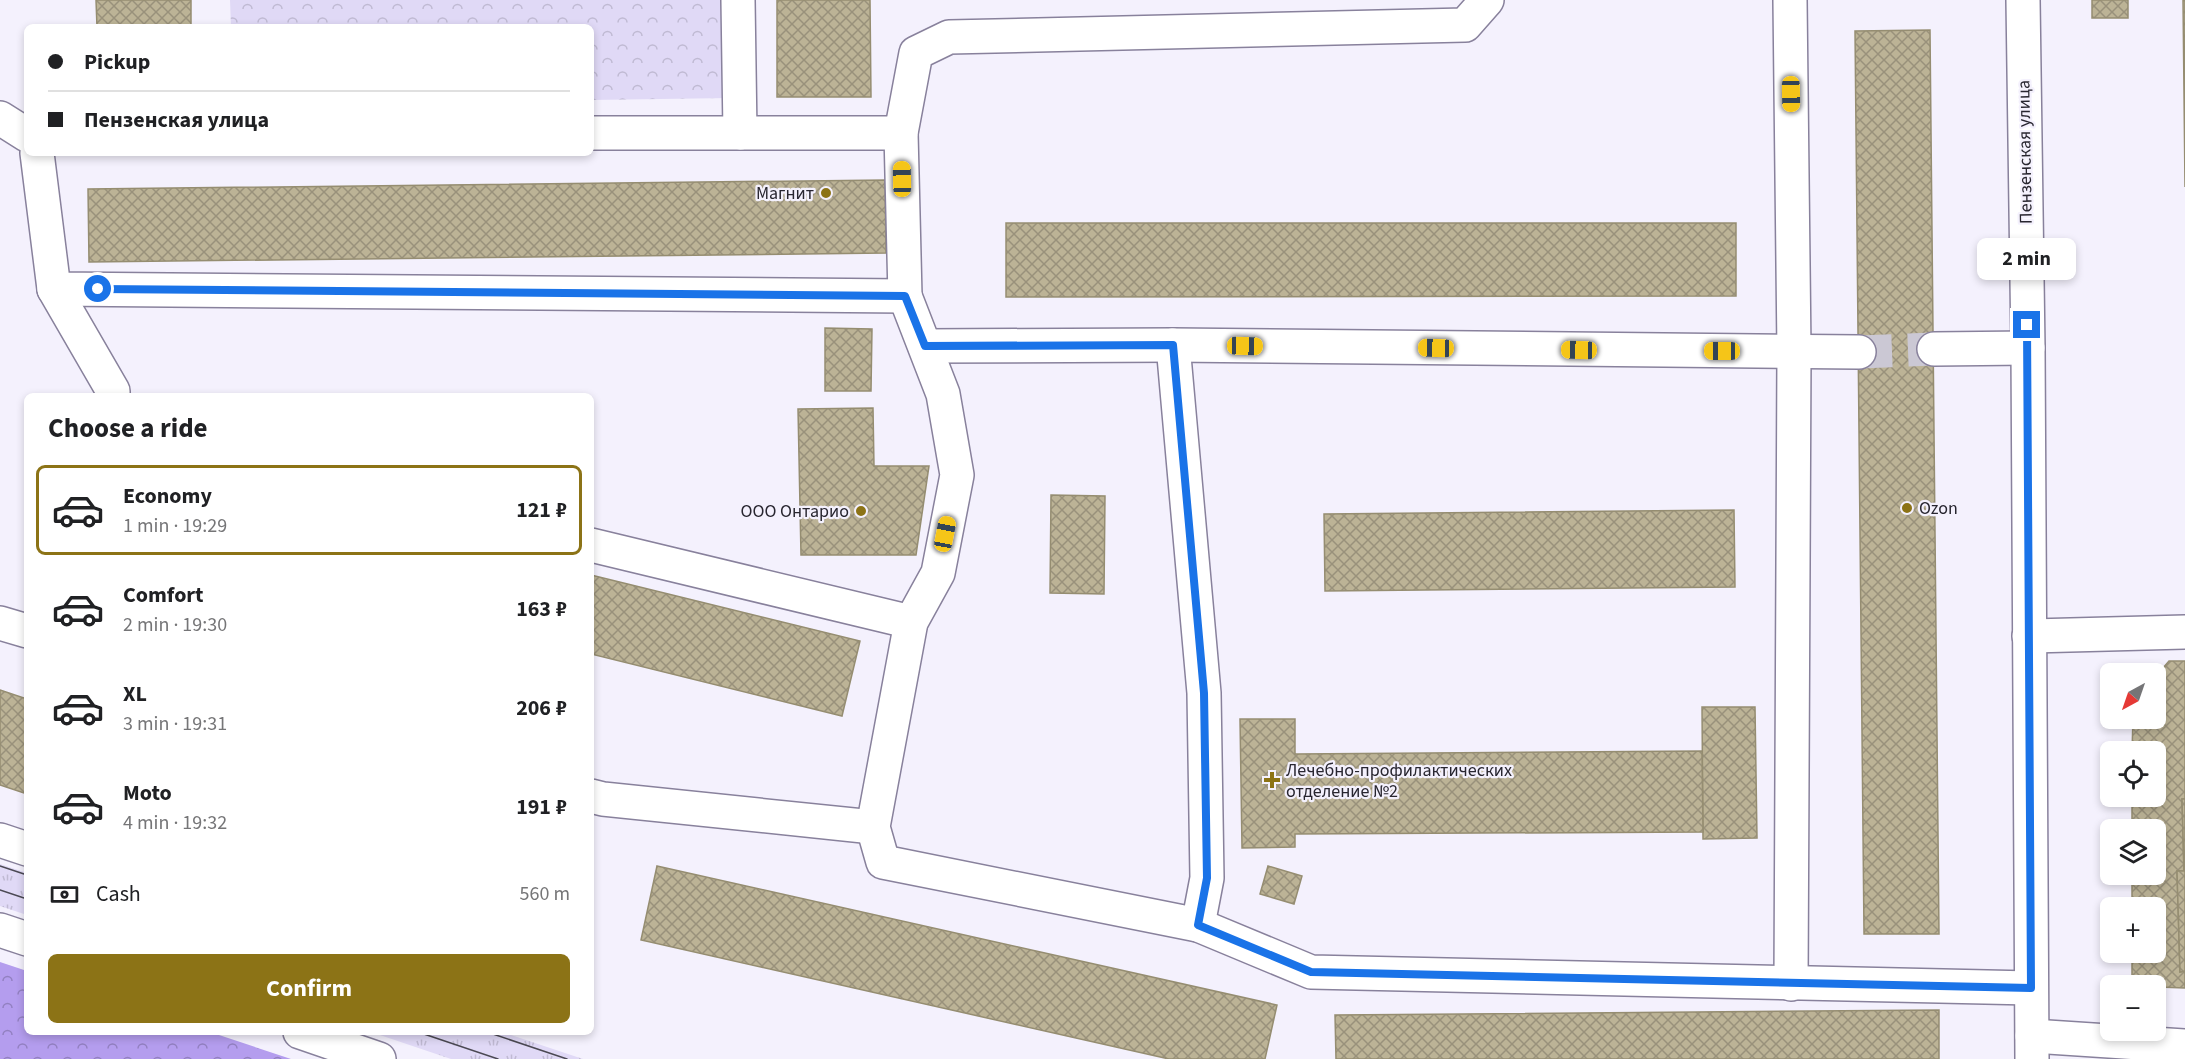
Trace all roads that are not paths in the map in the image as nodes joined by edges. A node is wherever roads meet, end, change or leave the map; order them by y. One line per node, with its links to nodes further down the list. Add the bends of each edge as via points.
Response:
1 (738, 0): 8 (street)
2 (1487, 0): 9 (street, via 1465,25 950,37 916,53)
3 (1790, 0): 17 (street)
4 (2023, 0): 15 (street, Пензенская улица)
5 (0, 118): 6 (street)
6 (24, 133)
7 (594, 133): 8 (street)
8 (740, 133): 9 (street)
9 (901, 133): 12 (street)
10 (37, 156): 11 (street)
11 (54, 289): 12 (street); 19 (street)
12 (905, 296): 14 (street)
13 (1173, 345): 14 (street); 17 (street); 30 (street, via 1204,693 1207,878)
14 (925, 346): 21 (street, via 943,394 957,475 938,573)
15 (2028, 348): 16 (street); 25 (street, Пензенская улица)
16 (1934, 349)
17 (1794, 352): 18 (street); 33 (street)
18 (1859, 352)
19 (113, 393)
20 (594, 547): 21 (street)
21 (911, 622): 27 (street)
22 (0, 623): 23 (street)
23 (24, 630)
24 (2185, 632): 25 (street)
25 (2029, 636): 34 (street, Пензенская улица)
26 (594, 797): 27 (street)
27 (873, 827): 30 (street, via 883,862)
28 (0, 840): 29 (street)
29 (24, 848)
30 (1198, 925): 33 (street, via 1311,972)
31 (0, 930): 32 (street)
32 (24, 938)
33 (1791, 984): 34 (street)
34 (2031, 988): 37 (street, Пензенская улица)
35 (309, 1035): 38 (street)
36 (2185, 1046): 37 (street)
37 (2032, 1048)
38 (379, 1059)

